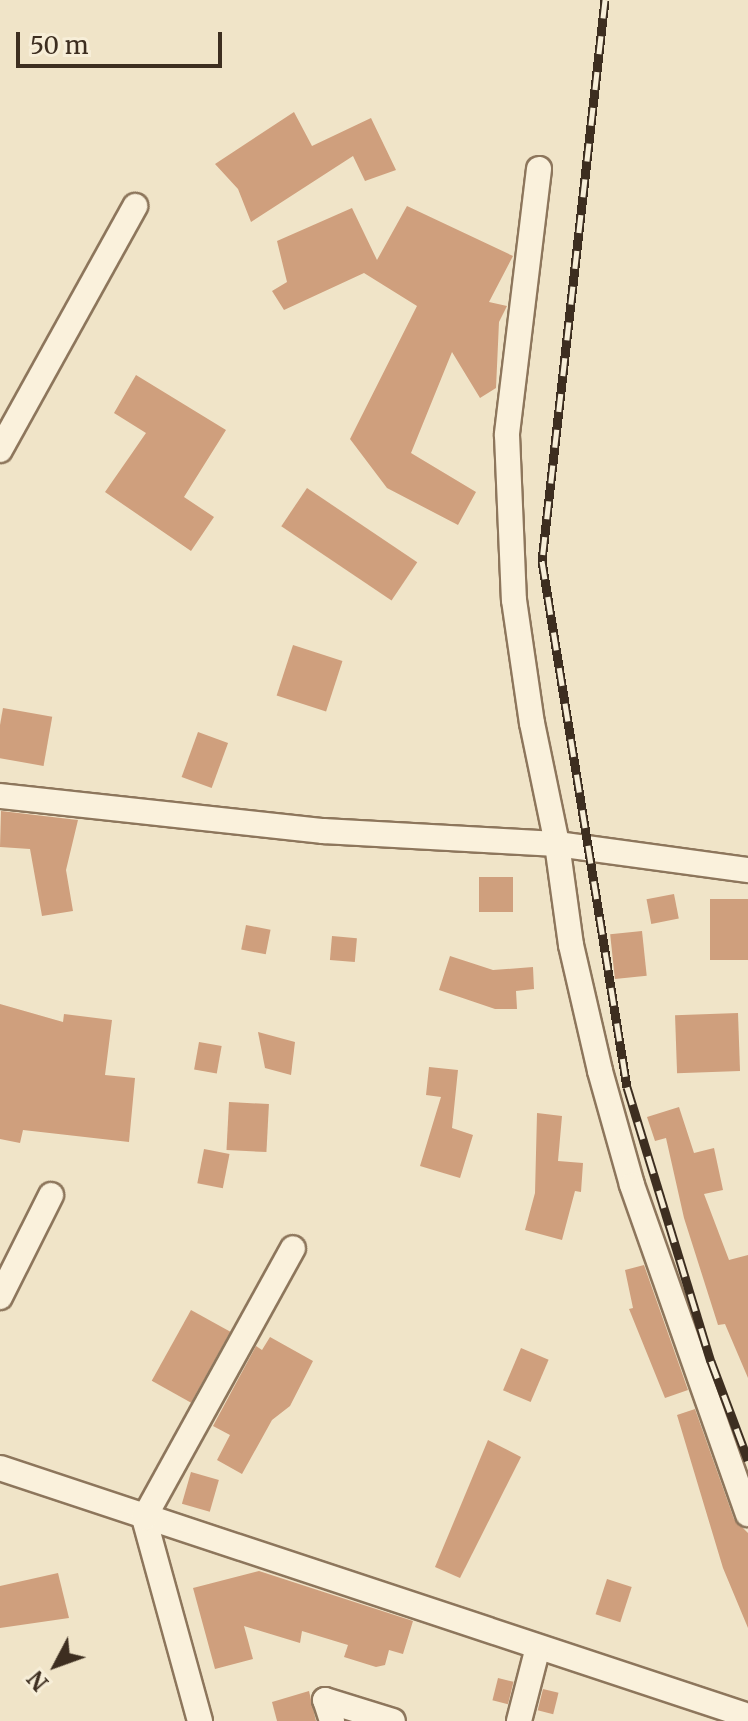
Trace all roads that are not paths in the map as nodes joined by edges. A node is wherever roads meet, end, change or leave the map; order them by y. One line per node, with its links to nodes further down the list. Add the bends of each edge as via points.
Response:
1 (539, 169): 5 (street, via 507,435 507,504 514,600)
2 (135, 206): 3 (street)
3 (0, 450)
4 (0, 796): 5 (street, via 323,831)
5 (557, 844): 6 (street); 11 (street, via 571,945 632,1185)
6 (748, 870)
7 (51, 1195): 9 (street)
8 (293, 1248): 12 (street)
9 (0, 1297)
10 (0, 1468): 12 (street)
11 (748, 1514)
12 (144, 1518): 13 (street); 15 (street)
13 (538, 1647): 14 (street); 18 (street)
14 (748, 1716)
15 (200, 1721)
16 (332, 1721): 17 (street, via 325,1700)
17 (393, 1721)
18 (519, 1721)

